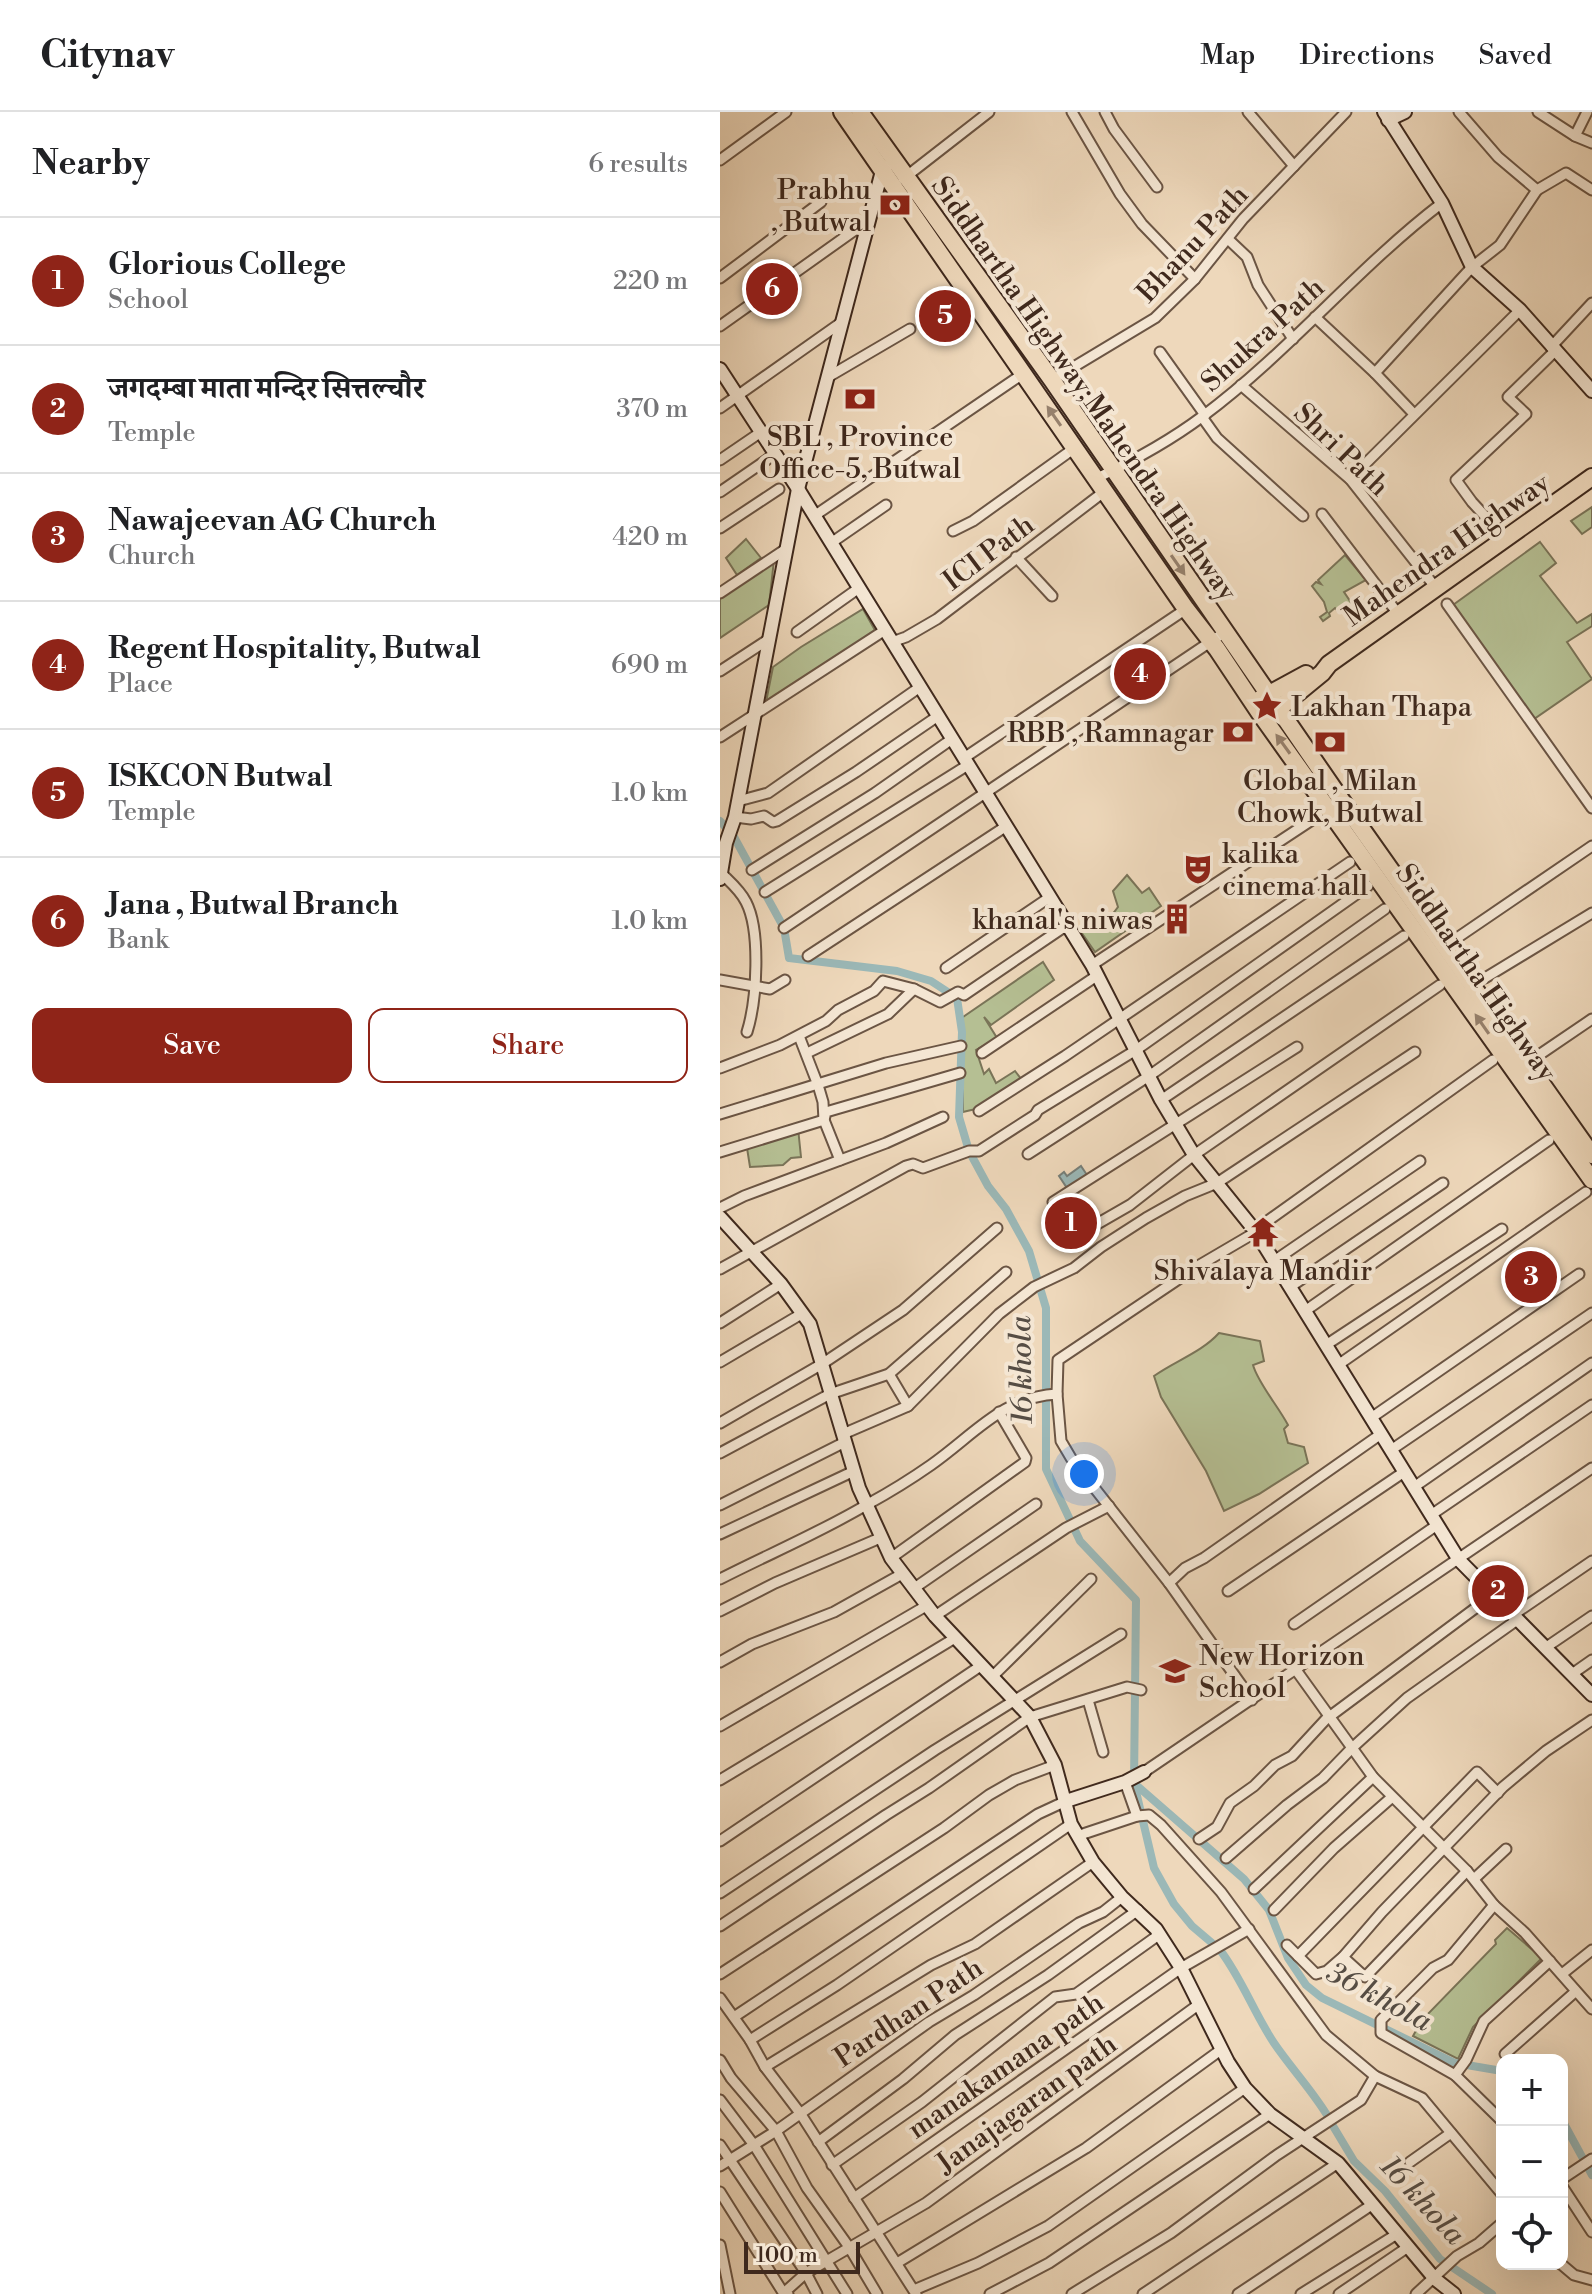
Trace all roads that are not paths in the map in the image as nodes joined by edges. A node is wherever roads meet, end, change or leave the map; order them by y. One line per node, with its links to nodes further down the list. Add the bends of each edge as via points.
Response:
1 (786, 112): 16 (street)
2 (842, 112): 17 (highway)
3 (860, 112): 17 (highway, Siddhartha Highway;Mahendra Highway)
4 (989, 112): 19 (street)
5 (1072, 112): 29 (street, via 1142,224)
6 (1105, 112): 20 (street)
7 (1248, 112): 18 (street)
8 (1346, 112): 18 (street, Bhanu Path)
9 (1405, 112): 13 (street)
10 (1459, 112): 21 (street, via 1498,157)
11 (1538, 112): 14 (street)
12 (1587, 112): 14 (street)
13 (1386, 116): 24 (street)
14 (1575, 136): 15 (street)
15 (1592, 143)
16 (720, 160)
17 (888, 165): 19 (highway, Siddhartha Highway;Mahendra Highway); 25 (street)
18 (1294, 166): 26 (street, Bhanu Path)
19 (900, 182): 40 (highway, Siddhartha Highway;Mahendra Highway); 43 (highway, Siddhartha Highway;Mahendra Highway)
20 (1157, 187)
21 (1537, 190): 22 (street, via 1566,173); 27 (street, via 1500,245)
22 (1592, 190)
23 (821, 202): 28 (street)
24 (1442, 203): 27 (street); 32 (street, Shukra Path)
25 (869, 220): 33 (street); 34 (street)
26 (1229, 240): 29 (street, Bhanu Path); 36 (street, via 1247,257 1258,285)
27 (1472, 267): 31 (street); 41 (street)
28 (720, 278)
29 (1195, 279): 43 (street, Bhanu Path, via 1155,318)
30 (1592, 303): 37 (street)
31 (1520, 310): 37 (street); 48 (street)
32 (1315, 317): 36 (street, Shukra Path); 41 (street)
33 (842, 322): 42 (street); 46 (street)
34 (720, 326)
35 (910, 329): 42 (street)
36 (1293, 339): 44 (street, Shukra Path)
37 (1553, 349): 45 (street); 67 (street, via 1508,397 1526,414 1456,480)
38 (1160, 352): 49 (street)
39 (720, 369): 46 (street)
40 (1024, 373): 51 (highway, Siddhartha Highway;Mahendra Highway, one-way to 40); 63 (street)
41 (1375, 373): 48 (street)
42 (828, 377): 59 (street)
43 (1052, 380): 54 (highway, Siddhartha Highway;Mahendra Highway)
44 (1241, 385): 49 (street, Shukra Path); 56 (street, Shri Path)
45 (1592, 391)
46 (737, 396): 47 (street); 50 (street)
47 (720, 408)
48 (1414, 414): 56 (street)
49 (1203, 416): 54 (street, Shukra Path); 64 (street, via 1217,438)
50 (761, 432): 52 (street); 53 (street)
51 (1076, 447): 57 (highway, Siddhartha Highway;Mahendra Highway); 66 (street)
52 (775, 454): 59 (street); 60 (street)
53 (720, 460)
54 (1113, 471): 57 (street, Shukra Path); 80 (highway, Siddhartha Highway;Mahendra Highway, one-way to 80)
55 (1592, 477): 67 (highway, Mahendra Highway)
56 (1350, 479): 72 (street, Shri Path)
57 (1101, 484): 70 (street, ICI Path); 76 (highway, Siddhartha Highway;Mahendra Highway)
58 (779, 489): 65 (street)
59 (798, 489): 63 (street); 69 (street)
60 (720, 492)
61 (886, 505): 68 (street)
62 (1322, 514): 77 (street)
63 (814, 516): 68 (street)
64 (1303, 516)
65 (720, 528)
66 (953, 531)
67 (1506, 539): 72 (highway, Mahendra Highway)
68 (831, 543): 71 (street)
69 (786, 549): 73 (street); 81 (street)
70 (1016, 557): 74 (street); 82 (street, ICI Path, via 937,619)
71 (859, 588): 78 (street); 79 (street)
72 (1436, 588): 77 (highway, Mahendra Highway)
73 (720, 593)
74 (1052, 596)
75 (1447, 604): 97 (street)
76 (1186, 609): 83 (highway, Siddhartha Highway;Mahendra Highway); 94 (street)
77 (1399, 615): 84 (highway, Mahendra Highway)
78 (885, 630): 82 (street); 90 (street)
79 (797, 632)
80 (1225, 632): 83 (street); 87 (highway, Siddhartha Highway;Mahendra Highway)
81 (769, 639): 85 (street); 90 (street)
82 (892, 642): 86 (street)
83 (1210, 642): 89 (highway, Siddhartha Highway;Mahendra Highway); 95 (street)
84 (1329, 664): 87 (highway, Mahendra Highway); 88 (highway, Mahendra Highway)
85 (720, 671)
86 (920, 687): 91 (street); 96 (street, via 768,793)
87 (1268, 694): 88 (highway, Siddhartha Highway;Mahendra Highway); 89 (highway, Mahendra Highway)
88 (1278, 708): 89 (highway, Mahendra Highway, via 1270,716); 150 (highway, Siddhartha Highway)
89 (1259, 711): 155 (highway, Siddhartha Highway, one-way to 89)
90 (755, 713): 92 (street); 96 (street)
91 (938, 716): 93 (street); 99 (street, via 777,821 764,816)
92 (720, 737)
93 (952, 739): 94 (street); 104 (street)
94 (966, 762): 95 (street); 107 (street)
95 (986, 794): 100 (street); 112 (street)
96 (738, 801): 99 (street)
97 (1592, 808)
98 (1318, 816): 117 (street)
99 (734, 819): 102 (street)
100 (1005, 827): 108 (street); 115 (street)
101 (1592, 846): 114 (street)
102 (723, 850): 105 (street)
103 (1350, 862): 124 (street)
104 (752, 870)
105 (721, 876): 121 (street, via 748,905 758,947)
106 (1368, 886): 130 (street)
107 (765, 892)
108 (1050, 897): 111 (street); 116 (street)
109 (1385, 909): 138 (street)
110 (1592, 913): 118 (street)
111 (1067, 925): 117 (street); 123 (street, via 964,995 958,992 940,1002)
112 (784, 928)
113 (1404, 936): 140 (street)
114 (1457, 938)
115 (808, 956)
116 (946, 968)
117 (1095, 970): 124 (street); 133 (street)
118 (1485, 978)
119 (720, 980): 121 (street)
120 (785, 980): 121 (street, via 770,989)
121 (753, 984): 126 (street)
122 (1440, 985): 149 (street)
123 (914, 989): 127 (street, via 883,981); 132 (street, via 888,1014)
124 (1120, 1019): 130 (street); 141 (street)
125 (1592, 1019): 134 (street)
126 (747, 1032)
127 (799, 1036): 132 (street); 136 (street)
128 (961, 1046): 139 (street)
129 (1297, 1047): 145 (street)
130 (1136, 1050): 138 (street); 163 (street, via 979,1151 923,1168 906,1166)
131 (1415, 1052): 153 (street)
132 (807, 1053): 139 (street)
133 (982, 1053)
134 (1539, 1055)
135 (1493, 1060): 161 (street)
136 (720, 1068)
137 (960, 1073): 144 (street, via 826,1112)
138 (1149, 1076): 140 (street); 148 (street)
139 (818, 1085): 142 (street); 144 (street)
140 (1161, 1100): 145 (street)
141 (979, 1111)
142 (720, 1114)
143 (943, 1117): 151 (street)
144 (824, 1120): 147 (street); 151 (street)
145 (1175, 1123): 149 (street); 156 (street)
146 (1549, 1140): 170 (street)
147 (720, 1152)
148 (1028, 1154)
149 (1194, 1155): 153 (street); 162 (street, via 1130,1205)
150 (1592, 1155)
151 (840, 1160): 157 (street)
152 (1420, 1161): 164 (street)
153 (1217, 1183): 161 (street); 183 (street, via 1146,1218 1074,1268 1034,1287 999,1314)
154 (1443, 1183): 169 (street)
155 (1589, 1186): 178 (street)
156 (1053, 1202)
157 (722, 1203)
158 (720, 1217): 163 (street)
159 (997, 1228): 177 (street, via 903,1310)
160 (1502, 1229): 174 (street)
161 (1256, 1231): 164 (street); 181 (street, via 1058,1360)
162 (1064, 1243)
163 (751, 1250): 165 (street); 168 (street)
164 (1274, 1261): 169 (street)
165 (720, 1269)
166 (1006, 1272): 179 (street)
167 (1579, 1274): 185 (street)
168 (781, 1284): 171 (street); 173 (street)
169 (1290, 1287): 170 (street)
170 (1305, 1311): 174 (street)
171 (803, 1313): 175 (street); 177 (street)
172 (1592, 1313): 189 (street)
173 (720, 1323)
174 (1326, 1345): 178 (street)
175 (720, 1362)
176 (1592, 1363): 194 (street)
177 (822, 1364): 180 (street); 186 (street)
178 (1338, 1365): 185 (street)
179 (889, 1374): 180 (street); 183 (street)
180 (830, 1394): 188 (street); 190 (street)
181 (1052, 1394): 184 (street); 198 (street, via 1061,1441)
182 (1592, 1405): 199 (street)
183 (908, 1406): 188 (street)
184 (999, 1412): 197 (street, via 931,1465); 202 (street, via 1025,1462)
185 (1371, 1418): 187 (street)
186 (720, 1423)
187 (1381, 1434): 189 (street); 208 (street)
188 (844, 1438): 192 (street); 196 (street)
189 (1391, 1450): 193 (street)
190 (720, 1453)
191 (1592, 1468): 203 (street)
192 (854, 1471): 197 (street); 200 (street)
193 (1404, 1472): 194 (street); 210 (street)
194 (1414, 1487): 199 (street)
195 (1036, 1504): 209 (street)
196 (720, 1505)
197 (867, 1505): 201 (street); 206 (street)
198 (1109, 1506): 208 (street); 213 (street)
199 (1434, 1520): 203 (street); 216 (street)
200 (720, 1534)
201 (880, 1538): 202 (street); 212 (street)
202 (891, 1558): 205 (street)
203 (1459, 1560): 211 (street); 223 (street)
204 (1592, 1561): 215 (street)
205 (902, 1574): 209 (street); 221 (street, via 834,1612)
206 (720, 1579)
207 (1091, 1579): 225 (street)
208 (1169, 1583): 230 (street)
209 (913, 1589): 213 (street)
210 (1228, 1591)
211 (1493, 1595): 215 (street); 232 (street)
212 (720, 1611)
213 (930, 1611): 218 (street); 234 (street)
214 (1592, 1616): 219 (street)
215 (1515, 1618): 219 (street); 235 (street, via 1407,1698)
216 (1294, 1624)
217 (1121, 1634): 228 (street)
218 (955, 1638): 222 (street); 240 (street)
219 (1545, 1648): 224 (street)
220 (1592, 1660): 224 (street)
221 (720, 1662)
222 (982, 1665): 225 (street); 249 (street)
223 (1296, 1670): 230 (street); 232 (street)
224 (1572, 1674): 227 (street)
225 (993, 1676): 228 (street)
226 (1141, 1690): 229 (street, via 1127,1687)
227 (1592, 1695)
228 (1014, 1699): 231 (street); 256 (street)
229 (1088, 1700): 231 (street); 236 (street)
230 (1252, 1700): 238 (street)
231 (1030, 1717): 237 (street); 261 (street)
232 (1328, 1717): 235 (street); 248 (street, via 1292,1756 1230,1803 1217,1827)
233 (1592, 1720): 242 (street)
234 (720, 1726)
235 (1352, 1748): 239 (street); 252 (street)
236 (1103, 1752)
237 (1055, 1765): 244 (street); 270 (street, via 989,1795)
238 (1144, 1772): 241 (street)
239 (1373, 1777): 243 (street); 255 (street)
240 (720, 1780)
241 (1127, 1781): 244 (street); 245 (street)
242 (1498, 1793): 246 (street, via 1477,1772); 250 (street)
243 (1391, 1798): 246 (street); 260 (street)
244 (1066, 1801): 247 (street); 276 (street, via 1038,1814)
245 (1137, 1816): 247 (street); 262 (street, via 1149,1815 1185,1849)
246 (1424, 1829): 250 (street); 266 (street)
247 (1074, 1830): 253 (street); 277 (street)
248 (1199, 1839)
249 (720, 1841)
250 (1446, 1849): 254 (street); 267 (street)
251 (1506, 1849): 254 (street)
252 (1226, 1858)
253 (1093, 1862): 257 (street); 281 (street, via 975,1944 931,1965)
254 (1471, 1875): 258 (street); 267 (street, via 1365,1977)
255 (1254, 1889)
256 (720, 1893)
257 (1122, 1897): 259 (street); 286 (street, Pardhan Path)
258 (1494, 1905): 268 (street); 282 (street, via 1448,1960 1433,1968 1381,2020 1381,2033)
259 (1138, 1910): 263 (street); 292 (street, via 955,2035)
260 (1274, 1910)
261 (720, 1926)
262 (1249, 1929): 269 (street, manakamana path); 283 (street, via 1326,2035)
263 (1160, 1934): 269 (street); 299 (street, via 1076,1994 1055,1997)
264 (1287, 1945): 266 (street)
265 (1592, 1950): 271 (street)
266 (1298, 1956): 267 (street, via 1316,1974)
267 (1343, 1957)
268 (1550, 1961): 271 (street); 282 (street, via 1484,2021)
269 (1181, 1968): 274 (street); 305 (street, manakamana path)
270 (720, 1974)
271 (1562, 1974): 272 (street)
272 (1575, 1992): 275 (street); 279 (street)
273 (720, 1998): 276 (street)
274 (1198, 2005): 278 (street); 308 (street, Janajagaran path, via 926,2203)
275 (1592, 2009)
276 (734, 2017): 277 (street)
277 (750, 2040): 281 (street)
278 (1222, 2049): 284 (street); 315 (street, via 1086,2148)
279 (1505, 2054)
280 (720, 2060): 289 (street)
281 (765, 2067): 286 (street)
282 (1455, 2075): 288 (street)
283 (1375, 2076): 290 (street, via 1422,2098); 291 (street, via 1361,2100)
284 (1245, 2088): 287 (street); 320 (street, via 1048,2226)
285 (720, 2100): 294 (street)
286 (800, 2113): 289 (street, Pardhan Path); 292 (street)
287 (1270, 2114): 291 (street); 326 (street, via 1049,2263)
288 (1496, 2115)
289 (776, 2131): 294 (street, Pardhan Path); 312 (street, via 807,2188)
290 (1451, 2133): 297 (street); 302 (street)
291 (1304, 2138): 298 (street); 327 (street, via 1171,2233)
292 (818, 2142): 299 (street)
293 (720, 2145): 295 (street)
294 (754, 2145): 295 (street, Pardhan Path); 314 (street)
295 (731, 2159): 300 (street, Pardhan Path); 317 (street)
296 (1588, 2161): 301 (street)
297 (1410, 2162)
298 (1338, 2163): 306 (street); 328 (street)
299 (832, 2165): 305 (street)
300 (720, 2166)
301 (1568, 2175)
302 (1496, 2187)
303 (720, 2192): 322 (street)
304 (1568, 2195): 309 (street)
305 (854, 2198): 308 (street)
306 (1373, 2204): 310 (street); 329 (street)
307 (1496, 2228): 318 (street)
308 (876, 2231): 312 (street, Janajagaran path); 315 (street)
309 (1592, 2232)
310 (1397, 2234): 313 (street); 330 (street)
311 (720, 2245): 321 (street)
312 (849, 2247): 314 (street, Janajagaran path); 325 (street)
313 (1408, 2247): 318 (street); 331 (street)
314 (826, 2262): 317 (street, Janajagaran path); 324 (street)
315 (897, 2263): 320 (street)
316 (1568, 2270): 319 (street)
317 (806, 2273): 322 (street); 323 (street)
318 (1438, 2275): 332 (street); 333 (street)
319 (1592, 2280)
320 (915, 2292)
321 (730, 2294)
322 (786, 2294)
323 (817, 2294)
324 (847, 2294)
325 (877, 2294)
326 (990, 2294)
327 (1072, 2294)
328 (1143, 2294)
329 (1238, 2294)
330 (1301, 2294)
331 (1339, 2294)
332 (1416, 2294)
333 (1454, 2294)

